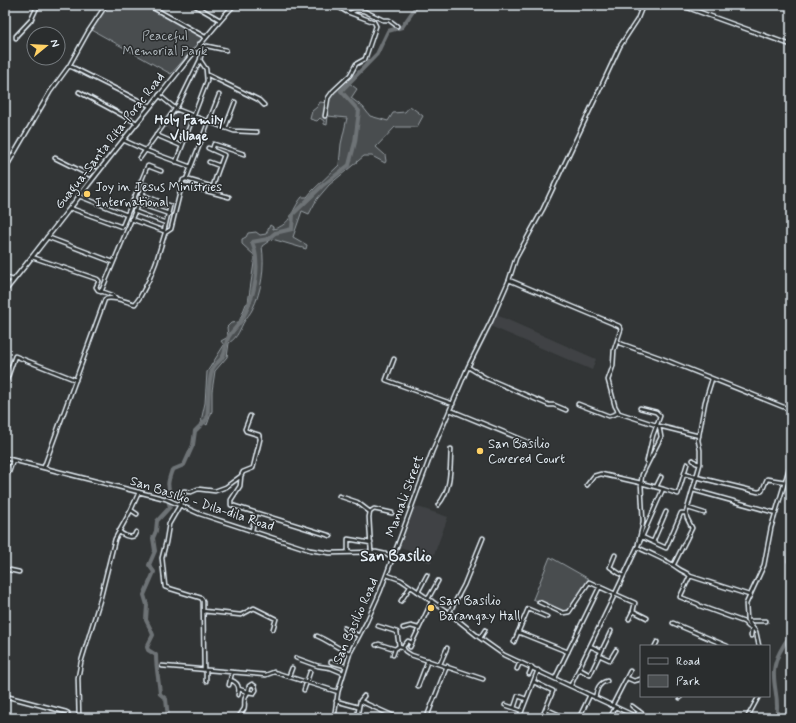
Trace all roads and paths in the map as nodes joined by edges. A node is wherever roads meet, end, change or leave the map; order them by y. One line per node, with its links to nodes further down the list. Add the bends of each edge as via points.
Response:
1 (38, 5): 15 (street, via 31,20)
2 (106, 5): 21 (street)
3 (148, 5): 14 (street)
4 (194, 5): 12 (street)
5 (234, 5): 12 (main road, Guagua-Santa Rita-Porac Road)
6 (335, 5): 11 (street)
7 (358, 5): 10 (street)
8 (643, 5): 70 (street, Manuali Street, via 637,20 620,46 543,209 516,258)
9 (680, 5): 17 (street)
10 (356, 10): 11 (street); 13 (street, via 389,20)
11 (350, 13): 31 (street, via 374,22 376,26 365,59 356,64 350,75 328,98)
12 (220, 20): 14 (main road, Guagua-Santa Rita-Porac Road)
13 (397, 26)
14 (205, 37): 16 (main road, Guagua-Santa Rita-Porac Road)
15 (16, 38)
16 (199, 44): 18 (street); 25 (main road, Guagua-Santa Rita-Porac Road)
17 (791, 45)
18 (202, 48): 19 (street, via 209,46); 20 (street)
19 (226, 50)
20 (200, 60): 22 (street); 29 (street)
21 (69, 66): 28 (street); 49 (street, via 50,92)
22 (208, 75): 27 (street, via 260,100); 30 (street)
23 (78, 92): 33 (street)
24 (219, 95): 32 (street)
25 (159, 96): 28 (main road, Guagua-Santa Rita-Porac Road); 29 (street)
26 (235, 102): 34 (street)
27 (264, 105)
28 (150, 106): 33 (main road, Guagua-Santa Rita-Porac Road)
29 (176, 109): 30 (street); 36 (street)
30 (193, 116): 32 (street); 38 (street)
31 (325, 116)
32 (209, 122): 34 (street); 48 (street)
33 (137, 123): 37 (main road, Guagua-Santa Rita-Porac Road)
34 (224, 128): 35 (street, via 238,132)
35 (257, 132)
36 (156, 135): 38 (street); 40 (street)
37 (122, 140): 40 (street); 56 (main road, Guagua-Santa Rita-Porac Road)
38 (182, 146): 45 (street)
39 (208, 148): 41 (street)
40 (145, 150): 44 (street); 45 (street)
41 (212, 150): 42 (street, via 214,144); 47 (street, via 224,155)
42 (244, 154)
43 (55, 158): 50 (street, via 89,175)
44 (140, 158)
45 (176, 162): 48 (street)
46 (209, 162): 47 (street)
47 (220, 166): 52 (street, via 213,187)
48 (191, 167): 52 (street)
49 (5, 169)
50 (95, 170)
51 (161, 171): 62 (street, via 147,166)
52 (186, 179): 53 (street)
53 (181, 184): 57 (street); 75 (street, via 171,229 165,233 156,262 140,297 135,304)
54 (146, 185): 55 (street)
55 (141, 194): 58 (street); 61 (street, via 170,205)
56 (79, 196): 59 (main road, Guagua-Santa Rita-Porac Road); 62 (street)
57 (229, 197)
58 (137, 203): 60 (street); 61 (street)
59 (70, 208): 62 (street, via 122,227); 65 (main road, Guagua-Santa Rita-Porac Road)
60 (134, 211): 63 (street); 64 (street)
61 (169, 214): 64 (street)
62 (127, 215)
63 (131, 219): 64 (street, via 163,231); 67 (street)
64 (166, 223)
65 (47, 237): 66 (main road, Guagua-Santa Rita-Porac Road); 67 (street)
66 (32, 257): 69 (main road, Guagua-Santa Rita-Porac Road); 72 (street, via 98,279 96,287)
67 (113, 262): 72 (street)
68 (5, 277): 69 (street)
69 (14, 280): 71 (main road, Guagua-Santa Rita-Porac Road)
70 (509, 280): 76 (street, via 619,326 621,329); 78 (street, Manuali Street)
71 (5, 291)
72 (101, 292): 73 (street)
73 (108, 294): 74 (street); 75 (street)
74 (108, 298): 75 (street); 80 (street, via 105,299)
75 (116, 299)
76 (617, 341): 79 (street); 88 (street, via 608,380)
77 (394, 359): 82 (street, via 386,380)
78 (468, 367): 82 (street, Manuali Street); 86 (street, via 486,378)
79 (712, 379): 87 (street); 91 (street)
80 (76, 380): 81 (street, via 15,356); 101 (street)
81 (5, 385)
82 (453, 404): 85 (street, Manuali Street)
83 (578, 404): 88 (street, via 609,416)
84 (640, 408): 90 (street, via 658,413)
85 (450, 410): 92 (street); 139 (street, Manuali Street)
86 (566, 410)
87 (791, 410)
88 (619, 413): 90 (street)
89 (250, 416): 104 (street, via 245,429 260,439 253,468 243,472)
90 (658, 426): 91 (street); 100 (street, via 653,435); 100 (street, via 661,437)
91 (699, 436): 99 (street)
92 (528, 442)
93 (451, 449): 116 (street, via 452,465 447,490)
94 (5, 458): 95 (street, San Basilio - Dila-dila Road)
95 (13, 460): 101 (street, San Basilio - Dila-dila Road); 102 (street)
96 (693, 460): 99 (street)
97 (791, 462): 107 (street)
98 (687, 464): 103 (street)
99 (700, 464): 106 (street)
100 (647, 465): 108 (street)
101 (44, 467): 113 (street, San Basilio - Dila-dila Road)
102 (9, 472)
103 (684, 474): 106 (street); 111 (street, via 678,494)
104 (241, 476): 115 (street, via 226,487 215,491 185,490); 119 (street, via 240,486 230,504)
105 (661, 477): 110 (street)
106 (697, 477): 107 (street, via 758,492 762,492 767,479); 112 (street)
107 (786, 482): 125 (street)
108 (641, 483): 109 (street, via 601,474 594,476); 110 (street); 131 (street)
109 (587, 485)
110 (656, 487): 111 (street)
111 (663, 489): 131 (street)
112 (693, 490): 117 (street); 125 (street)
113 (139, 492): 115 (street, San Basilio - Dila-dila Road); 118 (street)
114 (339, 496): 120 (street, via 357,502)
115 (178, 504): 127 (street, San Basilio - Dila-dila Road, via 200,514); 157 (street, via 170,521 162,558 164,584 168,588 202,598)
116 (438, 505)
117 (688, 508): 123 (street); 124 (street)
118 (131, 510): 126 (street); 128 (street)
119 (256, 512): 127 (street); 130 (street)
120 (370, 512): 122 (street, via 374,509); 134 (street)
121 (666, 512): 133 (street)
122 (392, 513)
123 (686, 513): 133 (street, via 681,513 667,547); 140 (street, via 692,528)
124 (704, 513)
125 (776, 513): 152 (street, via 764,565)
126 (137, 514)
127 (252, 530): 136 (street, San Basilio - Dila-dila Road, via 314,551)
128 (119, 531): 129 (street, via 131,537); 257 (street, via 79,671)
129 (136, 532)
130 (331, 536)
131 (641, 536): 133 (street); 135 (street)
132 (483, 538): 159 (street, via 464,585)
133 (652, 542)
134 (371, 543): 136 (street, via 348,539); 137 (street)
135 (637, 546): 140 (street); 145 (street)
136 (348, 552): 137 (street, San Basilio - Dila-dila Road)
137 (371, 552): 139 (street, San Basilio - Dila-dila Road)
138 (615, 555): 145 (street, via 610,568)
139 (394, 556): 143 (street, San Basilio Road)
140 (674, 564): 146 (street)
141 (5, 568): 142 (street)
142 (19, 572)
143 (387, 575): 149 (street, via 398,578); 176 (street, San Basilio Road)
144 (427, 575): 150 (street)
145 (623, 576): 151 (street)
146 (690, 576): 152 (street); 167 (street, via 680,597)
147 (438, 581): 153 (street)
148 (600, 586): 151 (street); 156 (street, via 588,582 571,611 567,613); 194 (street)
149 (410, 587): 150 (street); 154 (street)
150 (418, 592): 153 (street)
151 (615, 594): 158 (street, via 635,603); 187 (street)
152 (750, 595): 163 (street, via 746,606)
153 (428, 599): 155 (street)
154 (401, 601)
155 (432, 602): 159 (street); 170 (street)
156 (539, 602)
157 (203, 611): 171 (street, via 241,615 254,608 276,619); 210 (street)
158 (633, 611): 161 (street); 162 (street)
159 (449, 613): 178 (street)
160 (547, 618): 174 (street, via 528,609)
161 (647, 618)
162 (629, 619)
163 (749, 621): 164 (street); 167 (street)
164 (766, 622)
165 (673, 623): 184 (street)
166 (378, 626): 186 (street, via 397,632)
167 (752, 627): 177 (street); 185 (street)
168 (344, 628): 176 (street)
169 (403, 628): 170 (street)
170 (418, 628): 181 (street)
171 (273, 629)
172 (486, 630): 178 (street)
173 (611, 631): 193 (street)
174 (518, 632): 179 (street); 194 (street)
175 (317, 636): 195 (street)
176 (359, 636): 195 (street, San Basilio Road)
177 (751, 636)
178 (480, 638): 201 (street)
179 (514, 642)
180 (657, 642): 183 (street)
181 (412, 643): 188 (street, via 408,641); 189 (street)
182 (376, 645): 191 (street)
183 (656, 645)
184 (725, 645)
185 (759, 645)
186 (399, 646): 188 (street); 191 (street)
187 (590, 646): 193 (street); 209 (street)
188 (403, 647): 199 (street, via 406,652)
189 (410, 647)
190 (447, 648): 202 (street)
191 (395, 649): 196 (street)
192 (616, 650): 197 (street, via 610,660)
193 (601, 651): 197 (street)
194 (568, 652): 218 (street)
195 (350, 653): 204 (street, San Basilio Road)
196 (393, 655)
197 (599, 655): 209 (street, via 590,675)
198 (296, 658): 215 (street)
199 (428, 660): 202 (street); 229 (street)
200 (331, 662): 204 (street)
201 (520, 662): 206 (street); 208 (street)
202 (440, 664): 205 (street)
203 (162, 666): 210 (street)
204 (345, 666): 215 (street, San Basilio Road)
205 (447, 666): 220 (street); 251 (street)
206 (532, 667): 211 (street); 216 (street)
207 (292, 668): 217 (street)
208 (517, 669)
209 (578, 669): 228 (street)
210 (205, 670): 213 (street); 223 (street)
211 (538, 670): 218 (street); 226 (street)
212 (630, 671): 219 (street)
213 (232, 672): 217 (street, via 266,675 274,672); 222 (street)
214 (310, 672): 225 (street)
215 (343, 673): 232 (street, San Basilio Road)
216 (529, 674)
217 (289, 676): 225 (street)
218 (555, 678): 228 (street)
219 (626, 678): 221 (street, via 634,681); 242 (street)
220 (483, 679)
221 (640, 679)
222 (230, 680): 227 (street); 230 (street, via 237,683)
223 (206, 681)
224 (607, 681): 237 (street, via 600,684)
225 (308, 682): 231 (street); 232 (street)
226 (534, 682): 239 (street); 248 (street, via 553,691)
227 (229, 685)
228 (571, 685): 234 (street)
229 (418, 686)
230 (239, 689): 233 (street); 258 (street, via 248,692 244,708)
231 (304, 690)
232 (338, 692): 240 (street, San Basilio Road)
233 (238, 695)
234 (590, 695): 237 (street); 264 (street)
235 (5, 696): 256 (street, via 66,712)
236 (364, 696): 241 (street)
237 (595, 697): 242 (street)
238 (758, 697): 267 (street)
239 (526, 699): 246 (street, via 518,696); 249 (street)
240 (336, 701): 245 (street); 259 (street, San Basilio Road)
241 (360, 701): 245 (street); 261 (street)
242 (613, 704): 247 (street)
243 (505, 705): 246 (street)
244 (632, 706): 250 (street)
245 (358, 707): 260 (street)
246 (514, 708): 249 (street)
247 (616, 708): 255 (street); 265 (street)
248 (546, 710): 252 (street); 263 (street)
249 (522, 711): 262 (street)
250 (639, 711): 253 (street); 255 (street)
251 (428, 714)
252 (543, 715)
253 (644, 715)
254 (321, 716): 259 (street)
255 (636, 716): 266 (street)
256 (68, 718)
257 (80, 718)
258 (238, 718)
259 (333, 718)
260 (357, 718)
261 (398, 718)
262 (519, 718)
263 (566, 718)
264 (579, 718)
265 (610, 718)
266 (639, 718)
267 (747, 718)

